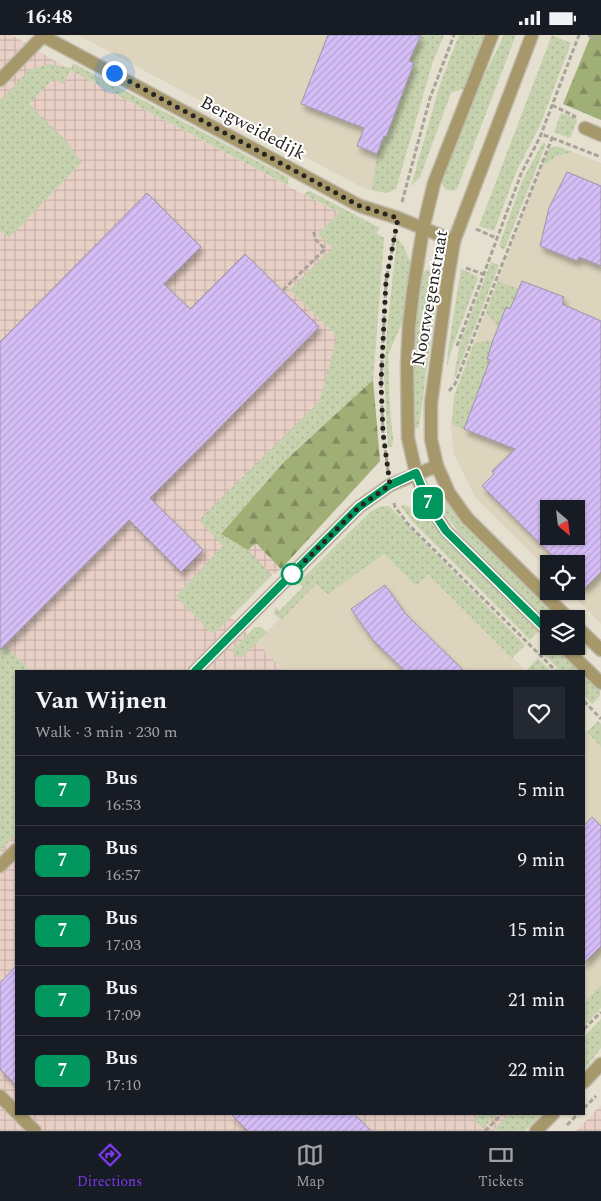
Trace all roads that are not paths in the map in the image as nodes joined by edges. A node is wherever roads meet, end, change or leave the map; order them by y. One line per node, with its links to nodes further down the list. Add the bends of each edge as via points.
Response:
1 (492, 35): 7 (street, Noorwegenstraat, via 434,183)
2 (532, 35): 8 (street, Noorwegenstraat)
3 (42, 36): 4 (street); 7 (street, Bergweidedijk, via 360,206)
4 (0, 80)
5 (585, 128): 6 (street)
6 (601, 135)
7 (423, 229): 8 (street, Bergweidedijk); 10 (street, Noorwegenstraat, via 413,291 407,365 408,438)
8 (454, 241): 9 (street, Noorwegenstraat, via 431,403 431,439)
9 (437, 465): 10 (street); 11 (street, Noorwegenstraat, via 449,493 467,518)
10 (416, 473): 12 (street, Noorwegenstraat, via 430,507 446,531); 16 (street, via 390,485 359,507)
11 (560, 610)
12 (540, 623)
13 (585, 634): 14 (street)
14 (601, 650)
15 (572, 655): 17 (street)
16 (196, 670)
17 (601, 683)
18 (15, 851): 19 (street)
19 (0, 866)
20 (601, 1064): 21 (street)
21 (585, 1081)
22 (0, 1096): 23 (street)
23 (15, 1111)
24 (19, 1115): 26 (street)
25 (552, 1115): 27 (street)
26 (35, 1131)
27 (536, 1131)

